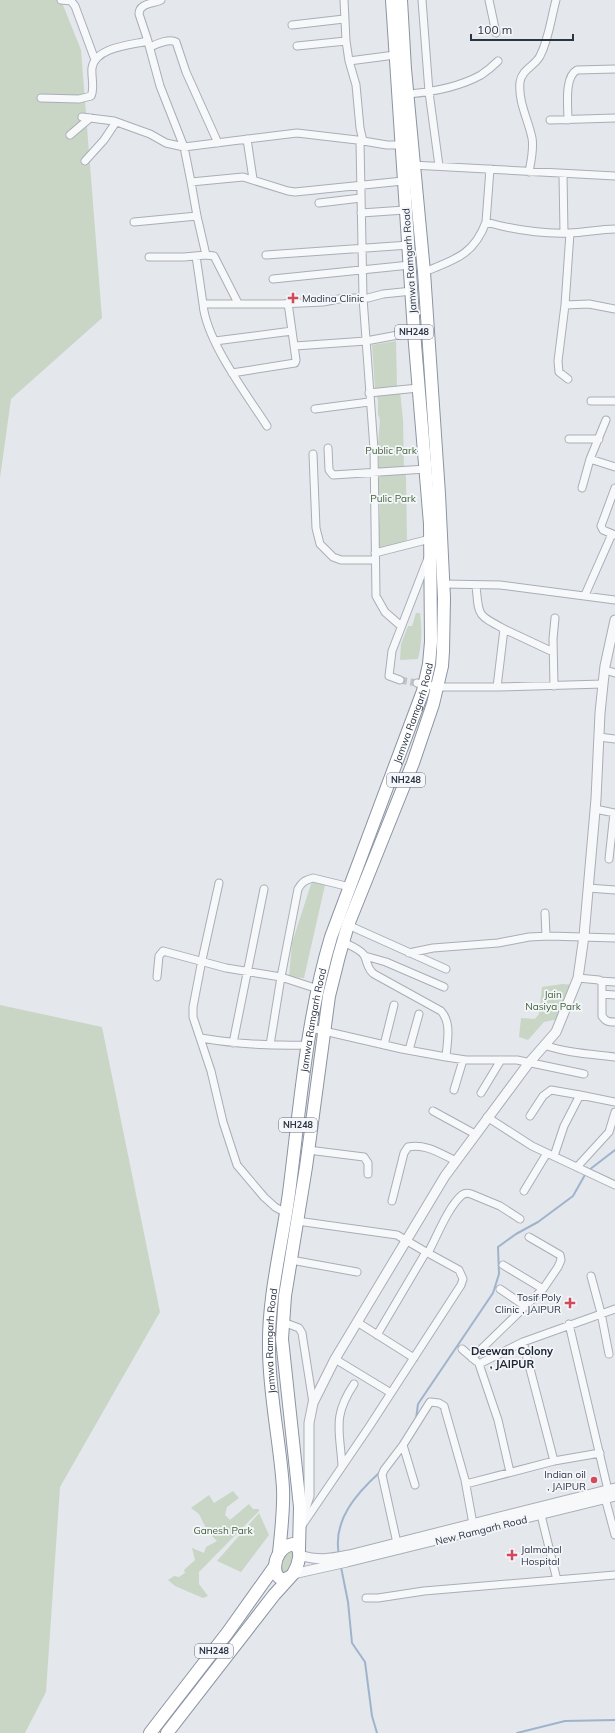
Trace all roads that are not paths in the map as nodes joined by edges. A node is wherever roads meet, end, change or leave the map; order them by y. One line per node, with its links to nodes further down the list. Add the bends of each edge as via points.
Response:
1 (61, 0): 16 (street, via 71,2 75,6)
2 (161, 0): 13 (street, via 144,5 139,11)
3 (344, 0): 9 (street)
4 (392, 0): 15 (highway, Jamwa Ramgarh Road / NH248)
5 (401, 0): 21 (highway, Jamwa Ramgarh Road / NH248)
6 (422, 0): 20 (street)
7 (489, 0): 11 (street)
8 (556, 0): 40 (street, via 544,46 536,62 524,71 520,82 523,111 532,139)
9 (344, 19): 10 (street); 12 (street)
10 (292, 25)
11 (496, 33)
12 (346, 41): 14 (street); 17 (street)
13 (149, 44): 16 (street, via 120,47 105,52); 32 (street, via 173,40 176,42 186,72); 34 (street, via 160,86)
14 (297, 46)
15 (395, 54): 17 (street); 33 (highway, Jamwa Ramgarh Road / NH248)
16 (95, 60): 22 (street, via 91,96 79,99)
17 (349, 61): 31 (street, via 356,85)
18 (498, 61): 20 (street, via 482,74 457,85)
19 (615, 69): 27 (street, via 573,72 570,78)
20 (429, 92): 21 (street); 38 (street)
21 (408, 94): 36 (highway, Jamwa Ramgarh Road / NH248)
22 (41, 98)
23 (82, 117): 24 (street)
24 (90, 118): 28 (street); 29 (street)
25 (615, 118): 27 (street)
26 (550, 120): 27 (street)
27 (568, 120)
28 (116, 122): 34 (street, via 150,134 166,143); 35 (street, via 104,140)
29 (70, 135)
30 (247, 139): 31 (street, via 297,133); 32 (street); 43 (street)
31 (362, 141): 33 (street); 46 (street)
32 (218, 143): 34 (street)
33 (402, 145): 37 (highway, Jamwa Ramgarh Road / NH248)
34 (184, 147): 45 (street)
35 (85, 160)
36 (415, 165): 37 (street); 38 (street); 64 (highway, Jamwa Ramgarh Road / NH248)
37 (402, 166): 44 (highway, Jamwa Ramgarh Road / NH248)
38 (438, 166): 39 (street)
39 (490, 169): 40 (street); 53 (street)
40 (529, 172): 41 (street)
41 (563, 174): 42 (street); 55 (street)
42 (615, 176)
43 (253, 179): 45 (street, via 243,177); 46 (street, via 295,192)
44 (403, 181): 46 (street); 49 (highway, Jamwa Ramgarh Road / NH248)
45 (191, 182): 51 (street)
46 (361, 184): 47 (street)
47 (361, 198): 48 (street); 50 (street)
48 (319, 203)
49 (405, 210): 50 (street); 56 (highway, Jamwa Ramgarh Road / NH248)
50 (361, 214): 57 (street)
51 (197, 216): 52 (street); 58 (street)
52 (134, 222)
53 (486, 222): 55 (street, via 515,230); 64 (street, via 475,244 466,253)
54 (615, 229): 55 (street)
55 (567, 233): 71 (street)
56 (409, 245): 57 (street); 62 (highway, Jamwa Ramgarh Road / NH248)
57 (362, 249): 59 (street); 63 (street)
58 (206, 254): 60 (street); 68 (street, via 216,260)
59 (266, 255)
60 (196, 256): 61 (street); 70 (street)
61 (148, 257)
62 (410, 265): 63 (street); 66 (highway, Jamwa Ramgarh Road / NH248)
63 (362, 271): 65 (street); 67 (street)
64 (424, 272): 101 (highway, Jamwa Ramgarh Road / NH248)
65 (273, 279)
66 (412, 291): 67 (street); 74 (highway, Jamwa Ramgarh Road / NH248)
67 (363, 298): 69 (street); 76 (street)
68 (238, 303): 69 (street); 70 (street)
69 (288, 303): 73 (street)
70 (203, 304): 75 (street)
71 (565, 305): 72 (street, via 589,304); 79 (street, via 558,368)
72 (615, 309)
73 (292, 331): 75 (street); 77 (street)
74 (414, 332): 76 (street); 80 (highway, Jamwa Ramgarh Road / NH248)
75 (215, 341): 78 (street)
76 (366, 341): 77 (street); 81 (street)
77 (295, 346): 78 (street, via 296,360 291,364)
78 (232, 373): 87 (street)
79 (568, 379)
80 (418, 388): 81 (street); 94 (highway, Jamwa Ramgarh Road / NH248)
81 (369, 394): 84 (street)
82 (591, 401): 83 (street)
83 (615, 401)
84 (369, 402): 85 (street); 95 (street)
85 (315, 409)
86 (606, 420): 89 (street)
87 (267, 426)
88 (569, 439): 89 (street)
89 (599, 439): 92 (street)
90 (328, 448): 95 (street, via 329,470 333,475)
91 (313, 454): 100 (street, via 316,528 320,544 333,557 341,560)
92 (590, 459): 93 (street); 96 (street)
93 (615, 467)
94 (426, 469): 95 (street); 99 (highway, Jamwa Ramgarh Road / NH248)
95 (374, 473): 100 (street)
96 (582, 488)
97 (615, 488): 98 (street, via 601,523 603,530)
98 (614, 535): 103 (street)
99 (431, 544): 100 (street); 107 (street); 113 (highway, Jamwa Ramgarh Road / NH248, via 431,642)
100 (375, 556): 107 (street, via 375,588 379,603)
101 (443, 584): 102 (street); 116 (highway, Jamwa Ramgarh Road / NH248, via 443,651)
102 (476, 585): 103 (street, via 500,585); 108 (street, via 480,614)
103 (585, 595): 104 (street)
104 (615, 600)
105 (555, 618): 109 (street)
106 (615, 620): 110 (street)
107 (401, 626): 112 (street, via 392,651 389,676)
108 (504, 629): 109 (street); 117 (street)
109 (553, 652): 115 (street)
110 (605, 670): 111 (street); 114 (street)
111 (615, 673)
112 (400, 680)
113 (420, 684): 116 (street); 124 (highway, Jamwa Ramgarh Road / NH248, via 416,712)
114 (603, 684): 115 (street); 118 (street)
115 (554, 686): 117 (street)
116 (438, 687): 117 (street); 129 (highway, Jamwa Ramgarh Road / NH248, via 413,763)
117 (497, 687)
118 (599, 736): 119 (street); 120 (street)
119 (615, 739)
120 (596, 809): 121 (street); 125 (street)
121 (614, 813): 122 (street)
122 (609, 859)
123 (219, 883): 136 (street)
124 (350, 887): 139 (street, via 318,879 307,879 302,882 298,889); 145 (highway, Jamwa Ramgarh Road / NH248, via 331,937)
125 (588, 888): 127 (street); 131 (street)
126 (264, 889): 138 (street)
127 (615, 890)
128 (545, 913): 130 (street)
129 (348, 925): 133 (highway, Jamwa Ramgarh Road / NH248); 134 (street)
130 (546, 936): 131 (street); 134 (street, via 433,948)
131 (584, 936): 132 (street); 141 (street)
132 (615, 938)
133 (343, 942): 135 (street); 152 (highway, Jamwa Ramgarh Road / NH248)
134 (409, 953): 137 (street)
135 (365, 956): 144 (street, via 386,962); 161 (street, via 370,971 444,1015 448,1026)
136 (202, 960): 138 (street); 140 (street, via 163,951 159,956); 153 (street, via 193,1007 193,1017)
137 (446, 969)
138 (248, 972): 139 (street); 154 (street)
139 (281, 977): 145 (street); 155 (street)
140 (157, 978)
141 (578, 978): 142 (street); 158 (street, via 556,1032)
142 (600, 981): 143 (street); 146 (street)
143 (615, 982)
144 (444, 987)
145 (318, 989): 151 (highway, Jamwa Ramgarh Road / NH248)
146 (602, 994): 147 (street); 150 (street, via 602,1016 604,1020)
147 (615, 995)
148 (394, 1005): 157 (street)
149 (419, 1014): 159 (street)
150 (615, 1022)
151 (311, 1028): 152 (street); 156 (highway, Jamwa Ramgarh Road / NH248)
152 (324, 1031): 157 (street); 175 (highway, Jamwa Ramgarh Road / NH248)
153 (201, 1038): 154 (street); 183 (street, via 237,1165 264,1197)
154 (233, 1043): 155 (street)
155 (270, 1045): 156 (street)
156 (308, 1045): 183 (highway, Jamwa Ramgarh Road / NH248)
157 (384, 1045): 159 (street)
158 (544, 1045): 160 (street, via 582,1054); 164 (street)
159 (409, 1050): 161 (street)
160 (615, 1056)
161 (446, 1057): 162 (street)
162 (463, 1060): 163 (street); 166 (street)
163 (501, 1060): 164 (street, via 517,1060); 167 (street)
164 (528, 1064): 165 (street); 173 (street)
165 (584, 1074)
166 (454, 1090)
167 (481, 1093)
168 (580, 1095): 169 (street); 172 (street, via 551,1090 543,1096); 176 (street)
169 (615, 1102)
170 (433, 1111): 174 (street)
171 (615, 1112): 178 (street, via 608,1132)
172 (530, 1116)
173 (488, 1117): 174 (street); 176 (street, via 532,1146)
174 (475, 1134): 177 (street)
175 (308, 1150): 179 (street, via 364,1157 368,1163); 185 (highway, Jamwa Ramgarh Road / NH248)
176 (550, 1154): 178 (street); 181 (street)
177 (456, 1161): 182 (street, via 430,1149 408,1146); 187 (street)
178 (578, 1168): 180 (street)
179 (368, 1174)
180 (615, 1185)
181 (524, 1191)
182 (392, 1201)
183 (286, 1213): 227 (highway, Jamwa Ramgarh Road / NH248, via 273,1288 269,1347 283,1489)
184 (520, 1219): 188 (street, via 500,1206 466,1193 453,1207)
185 (297, 1221): 187 (street, via 397,1235); 189 (highway, Jamwa Ramgarh Road / NH248)
186 (530, 1237): 194 (street, via 561,1257 558,1267)
187 (407, 1240): 188 (street); 199 (street)
188 (427, 1252): 201 (street); 205 (street, via 459,1270 463,1279)
189 (291, 1260): 191 (street); 198 (highway, Jamwa Ramgarh Road / NH248)
190 (503, 1266): 194 (street)
191 (357, 1272)
192 (591, 1276): 197 (street)
193 (500, 1289): 195 (street)
194 (543, 1289): 195 (street)
195 (524, 1306): 206 (street)
196 (615, 1309): 197 (street)
197 (601, 1313): 200 (street); 204 (street)
198 (284, 1322): 211 (street, via 299,1328 302,1333); 220 (highway, Jamwa Ramgarh Road / NH248, via 283,1352)
199 (356, 1322): 201 (street); 207 (street)
200 (569, 1324): 202 (street); 213 (street)
201 (377, 1335): 205 (street)
202 (523, 1342): 208 (street); 214 (street)
203 (462, 1349): 206 (street)
204 (609, 1354)
205 (414, 1358): 210 (street)
206 (472, 1358): 208 (street)
207 (335, 1359): 210 (street); 211 (street)
208 (479, 1364): 216 (street, via 498,1420)
209 (354, 1384): 215 (street, via 339,1415)
210 (391, 1393): 215 (street)
211 (313, 1404): 220 (street, via 310,1423 310,1496)
212 (403, 1445): 217 (street, via 430,1402 444,1406); 218 (street); 225 (street, via 382,1474)
213 (600, 1453): 214 (street); 219 (street)
214 (554, 1461): 216 (street)
215 (342, 1466): 223 (street)
216 (510, 1472): 217 (street)
217 (466, 1484): 222 (street)
218 (415, 1485)
219 (610, 1493): 221 (street, New Ramgarh Road); 222 (street, New Ramgarh Road); 224 (street)
220 (300, 1515): 223 (highway, Jamwa Ramgarh Road / NH248)
221 (541, 1515): 228 (street, New Ramgarh Road); 233 (street)
222 (473, 1524): 225 (street, New Ramgarh Road)
223 (299, 1530): 226 (highway, Jamwa Ramgarh Road / NH248)
224 (615, 1535)
225 (397, 1543): 228 (street, New Ramgarh Road)
226 (299, 1552): 227 (highway, via 293,1544 286,1546); 229 (street); 231 (highway, NH248, via 297,1567)
227 (279, 1553): 230 (highway, NH248)
228 (348, 1559): 229 (street)
229 (325, 1564): 231 (street)
230 (274, 1566): 231 (highway, via 280,1578); 235 (highway, NH248, via 228,1632)
231 (292, 1575): 236 (highway, NH248)
232 (615, 1575): 233 (street)
233 (557, 1580): 234 (street)
234 (366, 1598)
235 (150, 1733)
236 (167, 1733)

